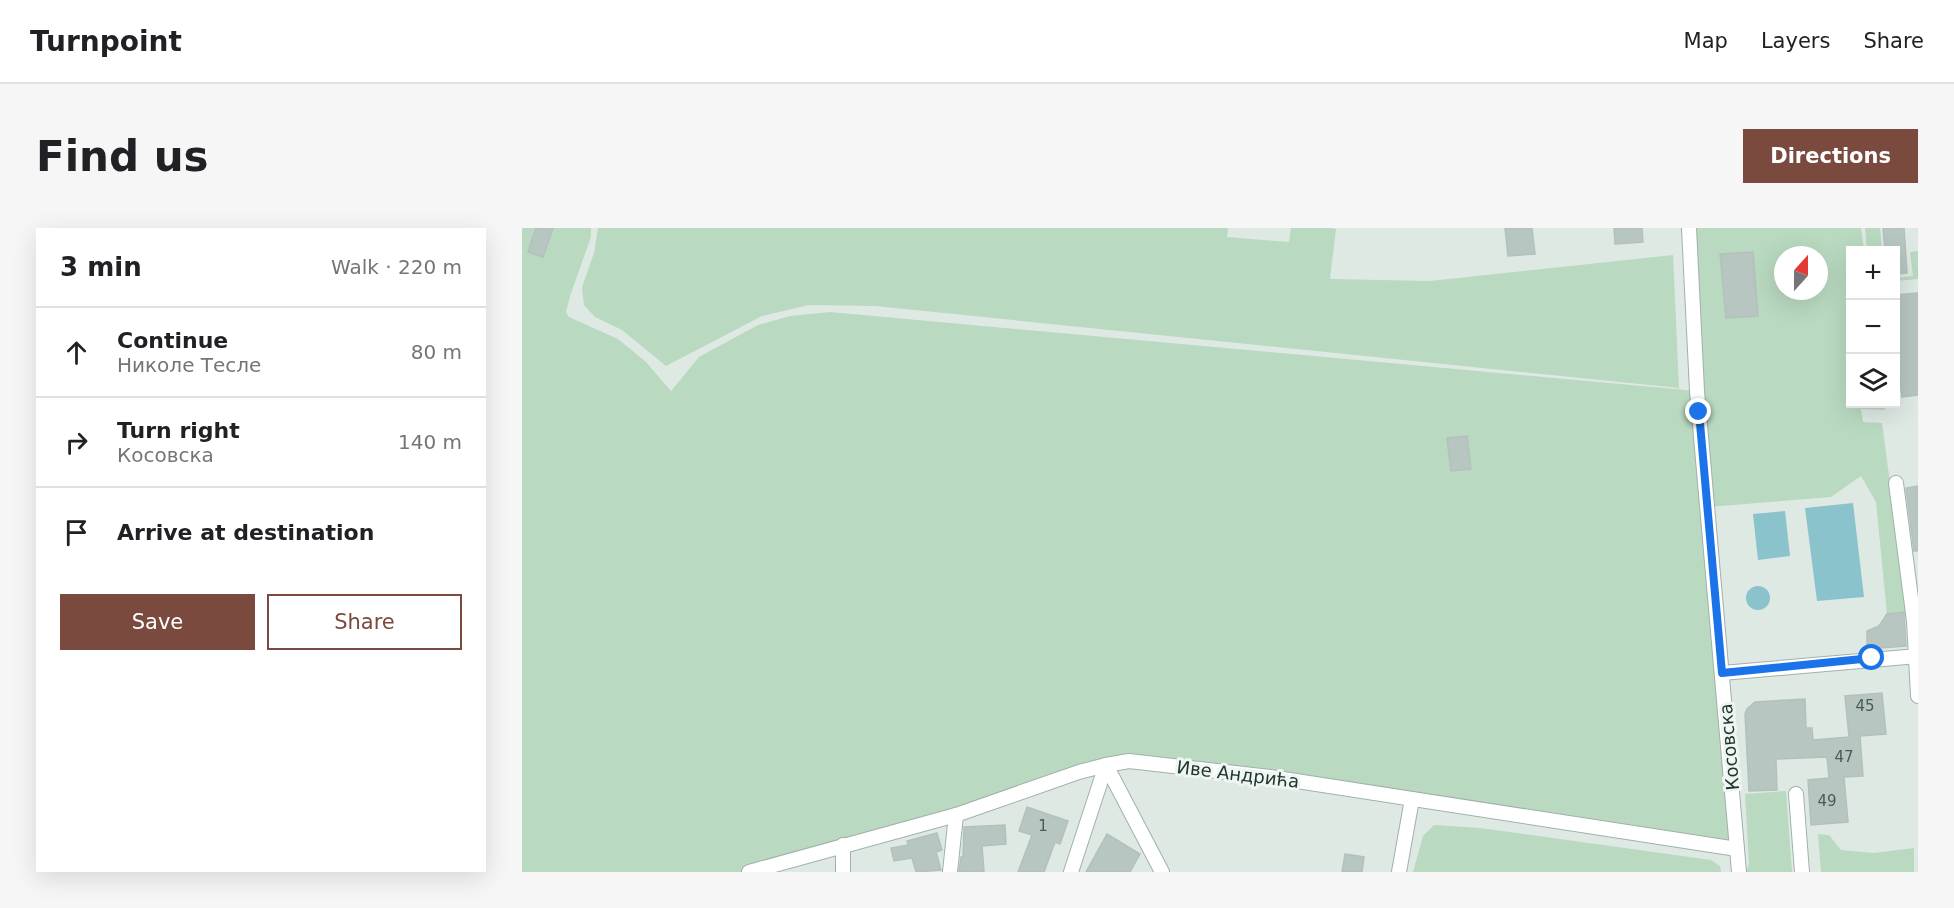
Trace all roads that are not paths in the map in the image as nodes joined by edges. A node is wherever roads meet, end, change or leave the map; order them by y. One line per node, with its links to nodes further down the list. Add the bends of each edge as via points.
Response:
1 (1689, 228): 4 (street, Косовска, via 1697,391)
2 (1896, 483): 3 (street)
3 (1916, 656): 4 (street); 5 (street)
4 (1722, 673): 11 (street, Косовска)
5 (1918, 696)
6 (1106, 765): 8 (street, Иве Андрића, via 1152,763); 9 (street, Иве Андрића); 15 (street); 16 (street)
7 (1796, 794): 19 (street)
8 (1412, 799): 11 (street, Иве Андрића); 17 (street)
9 (956, 815): 10 (street, Иве Андрића); 14 (street)
10 (843, 845): 12 (street, Иве Андрића); 13 (street)
11 (1737, 849): 18 (street, Косовска)
12 (749, 872)
13 (843, 872)
14 (950, 872)
15 (1071, 872)
16 (1162, 872)
17 (1399, 872)
18 (1739, 872)
19 (1802, 872)

